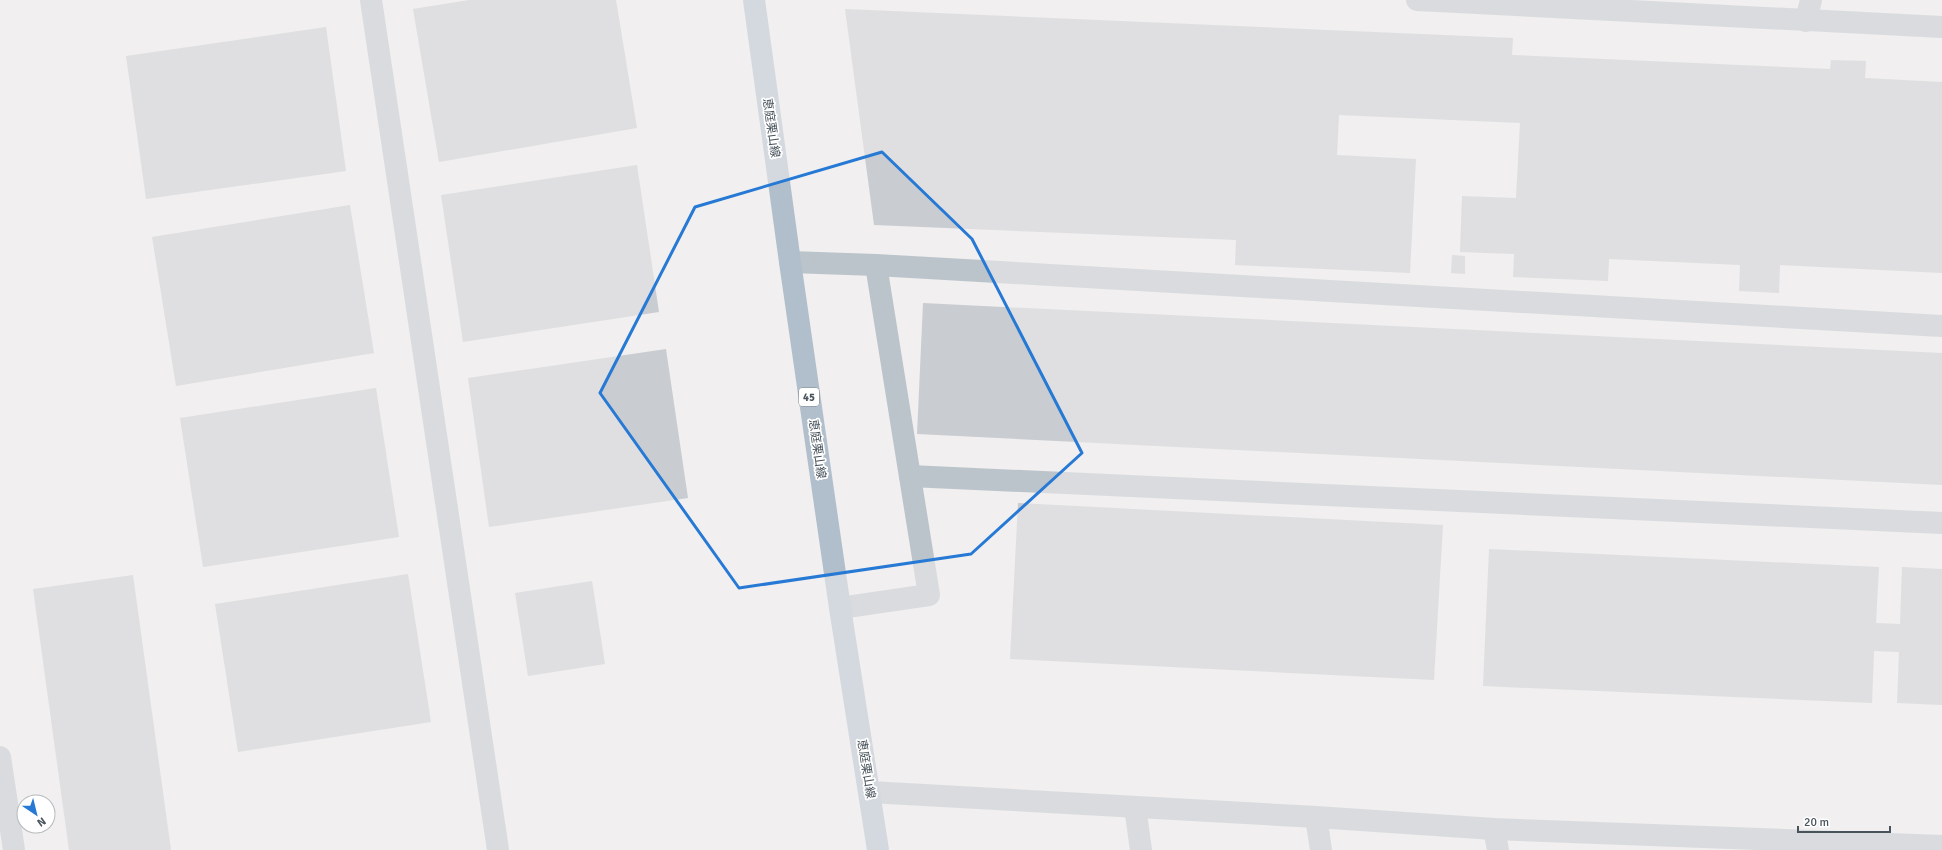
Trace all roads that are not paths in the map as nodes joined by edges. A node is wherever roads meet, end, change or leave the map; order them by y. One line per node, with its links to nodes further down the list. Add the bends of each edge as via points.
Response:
1 (371, 0): 22 (street)
2 (754, 0): 7 (main road, 恵庭栗山線 / 45)
3 (1417, 0): 5 (street)
4 (1811, 0): 5 (street)
5 (1806, 21): 6 (street)
6 (1942, 27)
7 (790, 262): 8 (street); 12 (main road, 恵庭栗山線 / 45)
8 (876, 265): 9 (street); 10 (street)
9 (1942, 326)
10 (910, 476): 11 (street); 12 (street, via 929,595)
11 (1942, 523)
12 (840, 608): 14 (main road, 恵庭栗山線 / 45)
13 (0, 757): 21 (street)
14 (870, 792): 15 (street); 23 (main road, 恵庭栗山線 / 45)
15 (1135, 807): 16 (street); 24 (street)
16 (1316, 817): 17 (street); 25 (street)
17 (1496, 840): 18 (street)
18 (1682, 843): 20 (street)
19 (1942, 846): 20 (street)
20 (1884, 847)
21 (14, 850)
22 (498, 850)
23 (878, 850)
24 (1142, 850)
25 (1321, 850)

